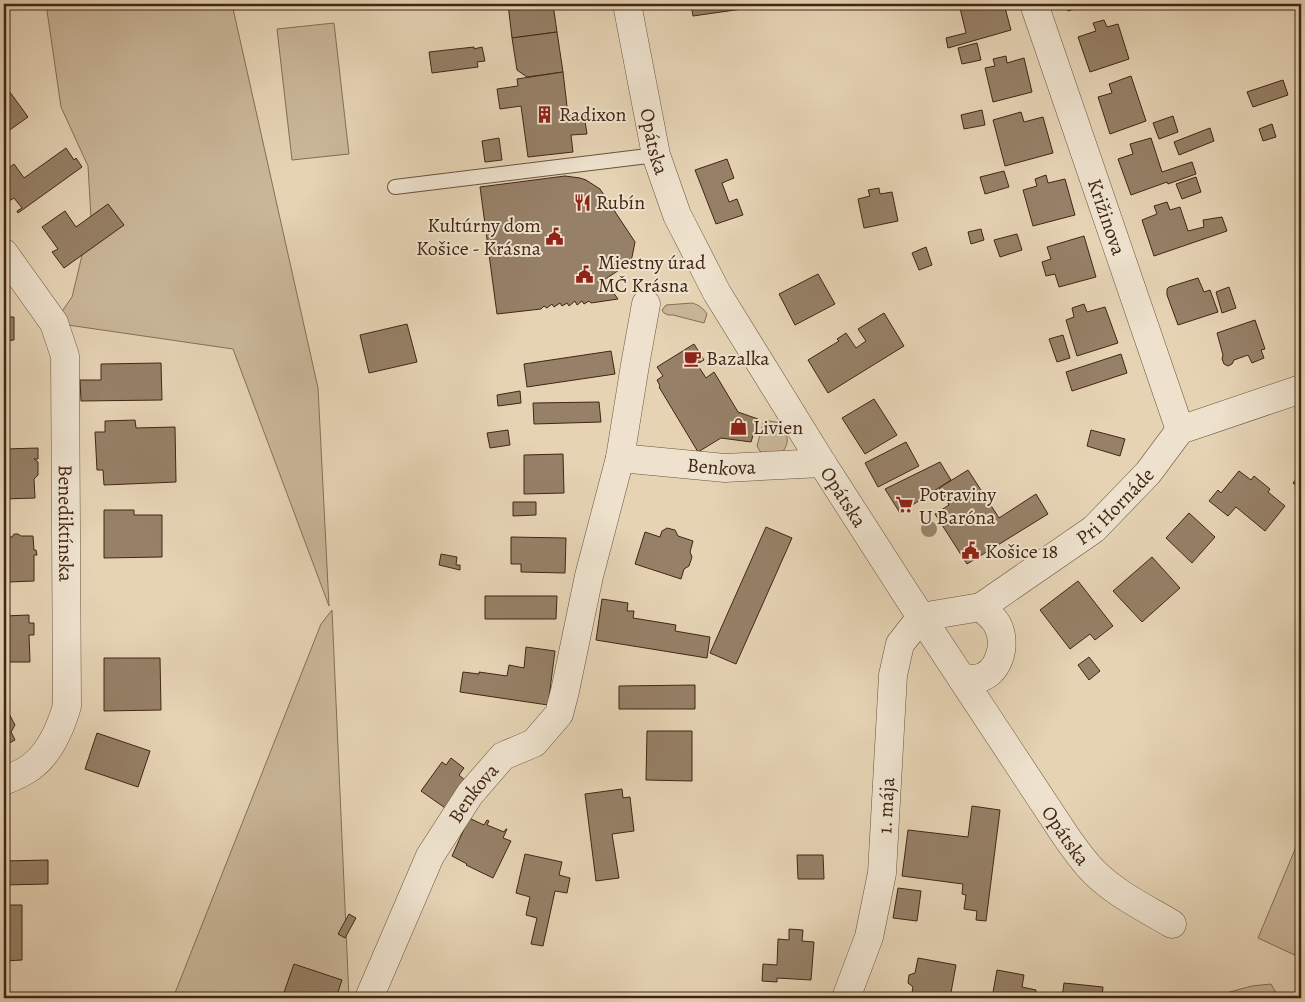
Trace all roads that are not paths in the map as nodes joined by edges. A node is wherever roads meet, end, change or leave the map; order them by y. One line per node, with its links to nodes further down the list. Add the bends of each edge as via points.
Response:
1 (627, 4): 3 (street, Opátska)
2 (1034, 4): 8 (street, Križinova)
3 (656, 155): 4 (lane); 10 (street, Opátska, via 677,215 716,293)
4 (395, 187)
5 (4, 253): 14 (street, Benediktínska, via 54,323 65,356 67,706 61,726 39,759 27,770)
6 (646, 304): 9 (street, Benkova)
7 (1301, 388): 8 (street)
8 (1180, 430): 11 (street, Pri Hornáde, via 1148,473 1094,529)
9 (620, 458): 10 (street, Benkova, via 724,468); 16 (street, Benkova, via 589,576 559,714 534,743 503,756 470,794 430,856)
10 (822, 463): 12 (street, Opátska)
11 (981, 608): 12 (street, Pri Hornáde); 13 (street, via 998,625 1002,650 993,670 983,677)
12 (921, 617): 13 (street, Opátska); 17 (street, 1. mája, via 900,644 893,675 882,873 869,937)
13 (962, 678): 15 (street, Opátska, via 1085,862 1125,896)
14 (4, 781)
15 (1172, 924)
16 (369, 998)
17 (846, 998)

